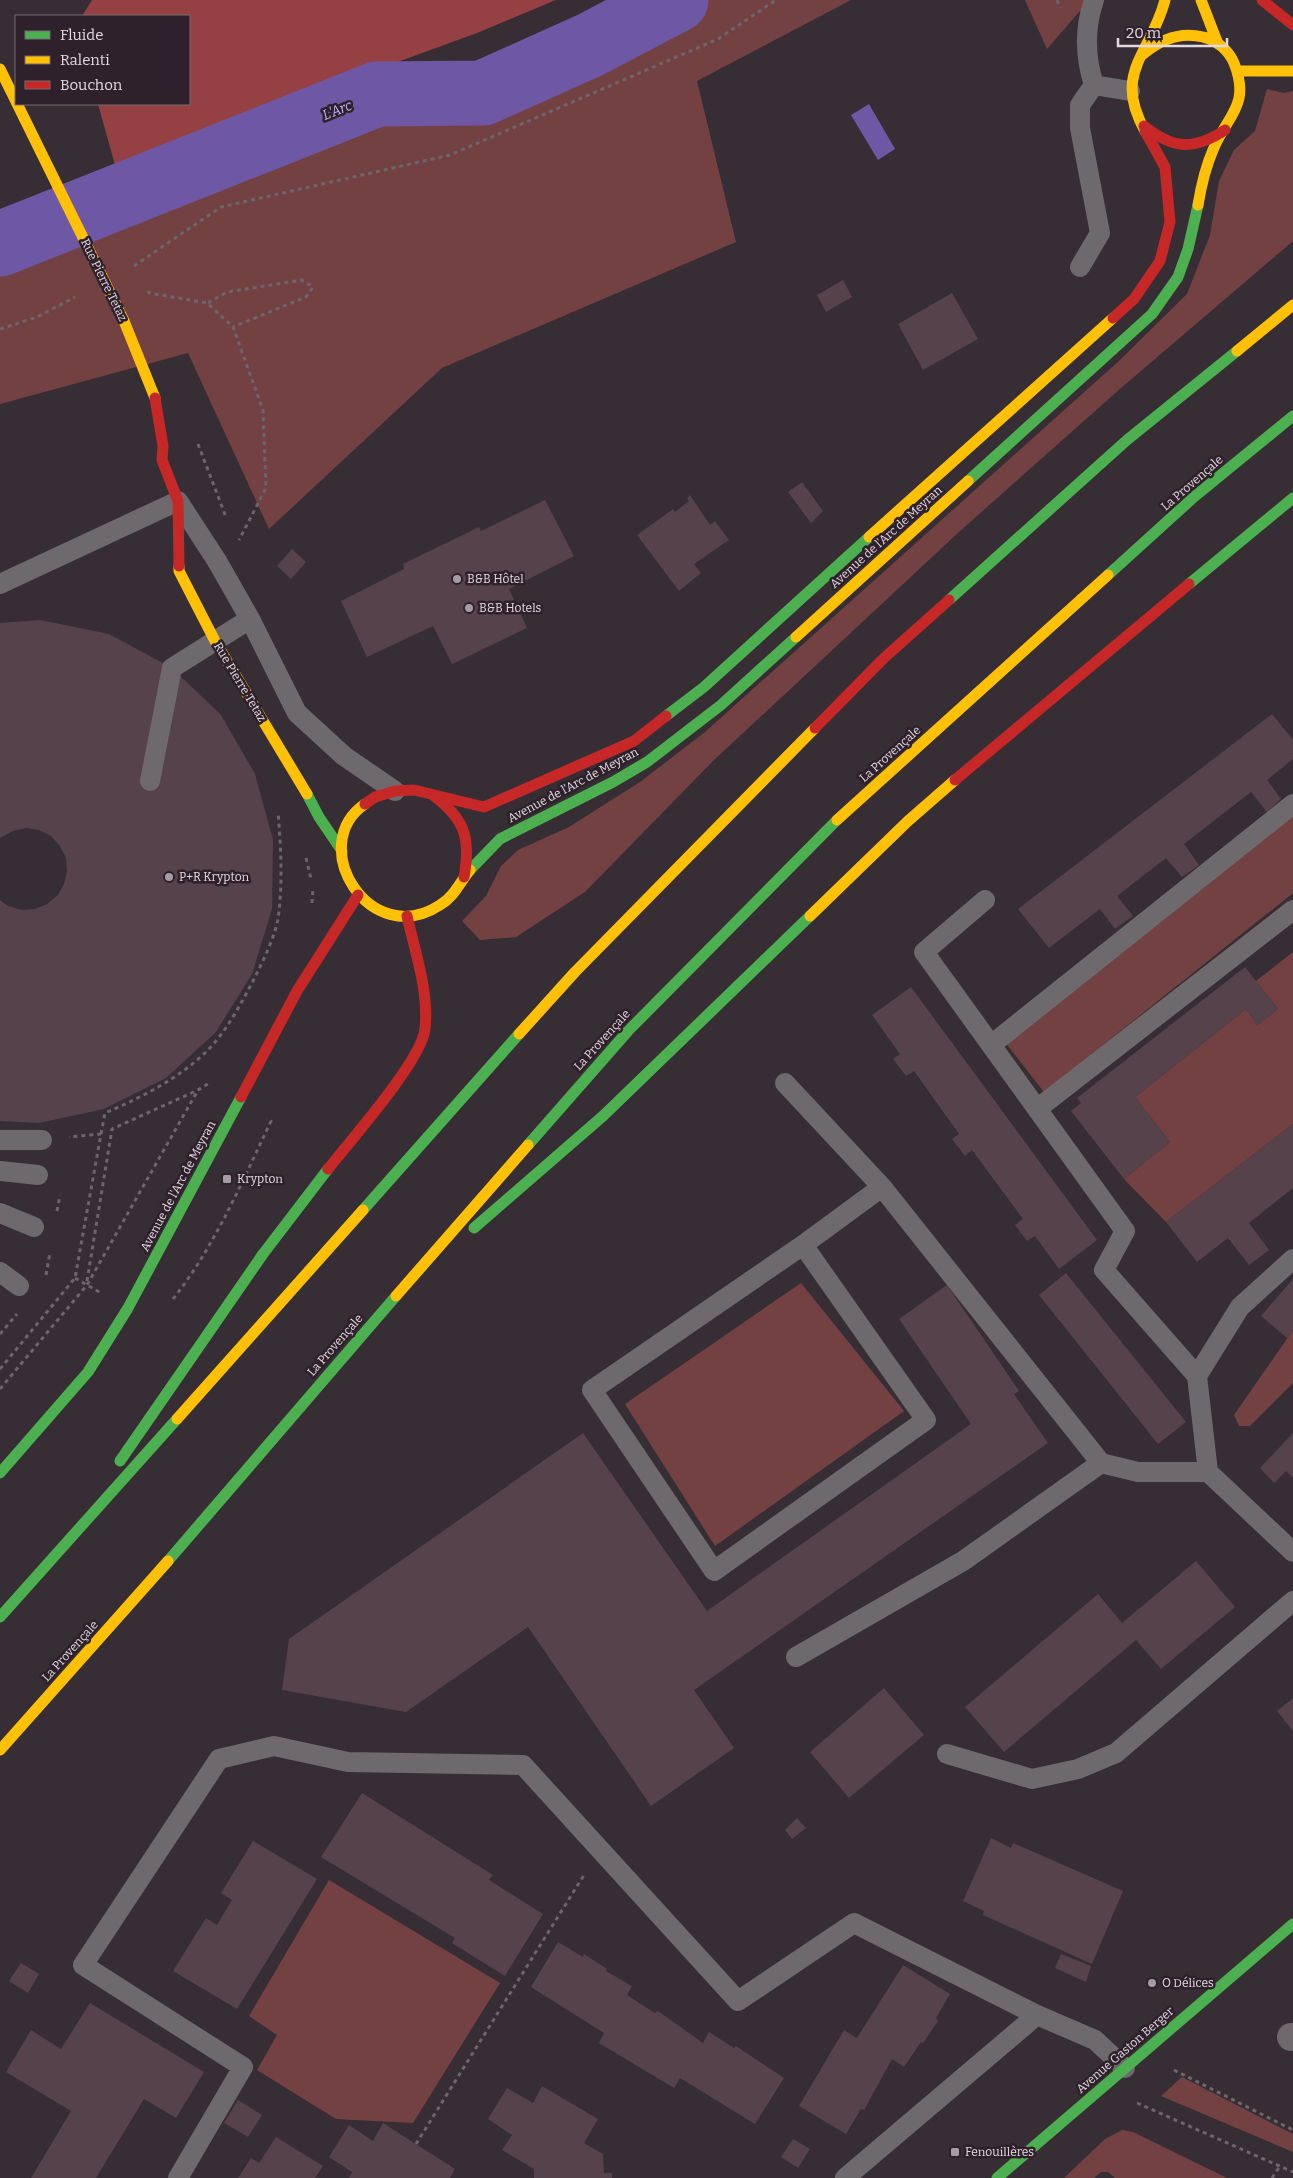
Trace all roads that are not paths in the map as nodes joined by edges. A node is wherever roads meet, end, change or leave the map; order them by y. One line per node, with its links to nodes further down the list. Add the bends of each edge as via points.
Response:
1 (1094, 0): 11 (lane, via 1089,13 1086,55)
2 (1166, 0): 7 (main road, Avenue de l'Arc de Meyran)
3 (1201, 0): 6 (main road, Avenue de l'Arc de Meyran)
4 (1262, 0): 5 (main road)
5 (1293, 25)
6 (1218, 44): 7 (main road, Avenue de l'Arc de Meyran, via 1203,36 1169,36 1153,44); 9 (main road, Avenue de l'Arc de Meyran, via 1231,56)
7 (1141, 56): 12 (main road, Avenue de l'Arc de Meyran, via 1134,69)
8 (0, 69): 13 (main road, Rue Pierre Tetaz)
9 (1239, 71): 10 (main road); 16 (main road, Avenue de l'Arc de Meyran, via 1242,86 1240,102 1235,117)
10 (1293, 71)
11 (1094, 86): 12 (lane); 17 (lane, via 1080,105 1080,128 1100,233)
12 (1130, 91): 15 (main road, Avenue de l'Arc de Meyran, via 1134,112)
13 (15, 99)
14 (18, 105): 21 (main road, Rue Pierre Tetaz, via 138,354 154,395 164,469)
15 (1142, 124): 16 (main road, Avenue de l'Arc de Meyran, via 1157,138 1180,145 1204,142); 27 (main road, Avenue de l'Arc de Meyran, via 1165,167 1170,222 1160,261 1134,299 704,687 634,741 484,806)
16 (1225, 130): 30 (main road, Avenue de l'Arc de Meyran, via 1208,161 1178,278 1152,314 721,705 647,762 500,839)
17 (1080, 267)
18 (1293, 305): 55 (main road, via 1127,440 884,658 575,972)
19 (1293, 416): 49 (main road, La Provençale, via 1194,498 836,821 628,1031)
20 (1293, 498): 49 (main road, via 908,821 603,1116)
21 (178, 501): 22 (lane); 23 (lane, Rue Pierre Tetaz); 24 (main road, Rue Pierre Tetaz, via 179,571)
22 (0, 584)
23 (250, 618): 24 (lane); 26 (lane, Rue Pierre Tetaz, via 297,713 344,756)
24 (215, 640): 25 (lane, via 172,668); 29 (main road, Rue Pierre Tetaz)
25 (150, 781)
26 (395, 791): 27 (main road, Avenue de l'Arc de Meyran, via 414,790); 29 (main road, Avenue de l'Arc de Meyran, via 376,797 359,808 346,825)
27 (432, 795): 30 (main road, Avenue de l'Arc de Meyran, via 448,806 460,821 468,849)
28 (1293, 804): 35 (lane)
29 (342, 851): 31 (main road, Avenue de l'Arc de Meyran, via 346,875)
30 (464, 877): 34 (main road, Avenue de l'Arc de Meyran, via 441,905 425,913)
31 (358, 896): 34 (main road, Avenue de l'Arc de Meyran, via 389,914); 53 (main road, Avenue de l'Arc de Meyran, via 298,991 128,1308 88,1372)
32 (985, 900): 35 (lane, via 924,952)
33 (1293, 910): 37 (lane)
34 (407, 916): 55 (main road, via 426,1004 425,1031 412,1061 263,1254)
35 (991, 1045): 37 (lane)
36 (785, 1083): 42 (lane)
37 (1037, 1110): 50 (lane, via 1124,1232 1104,1270)
38 (0, 1140): 39 (lane)
39 (42, 1140)
40 (0, 1171): 41 (lane)
41 (38, 1175)
42 (882, 1187): 45 (lane); 51 (lane)
43 (0, 1213): 44 (lane)
44 (34, 1228)
45 (804, 1245): 45 (lane, via 592,1390 714,1570 926,1420)
46 (1293, 1259): 50 (lane, via 1240,1307)
47 (0, 1272): 48 (lane)
48 (19, 1286)
49 (396, 1296): 59 (main road, La Provençale)
50 (1197, 1376): 52 (lane)
51 (1101, 1463): 52 (lane, via 1138,1472); 58 (lane, via 963,1561)
52 (1208, 1472): 54 (lane)
53 (0, 1473)
54 (1293, 1552)
55 (52, 1560): 57 (main road)
56 (1293, 1601): 60 (lane, via 1116,1753 1094,1763 1032,1779)
57 (0, 1617)
58 (796, 1657)
59 (0, 1750)
60 (948, 1754)
61 (1293, 1924): 63 (main road, Avenue Gaston Berger)
62 (1037, 2015): 63 (lane, via 1095,2040); 64 (lane, via 854,1923 738,2001 523,1765 348,1762 274,1746 219,1759 82,1965 243,2067); 65 (lane)
63 (1125, 2068): 66 (main road, Avenue Gaston Berger)
64 (178, 2178)
65 (845, 2178)
66 (997, 2178)

